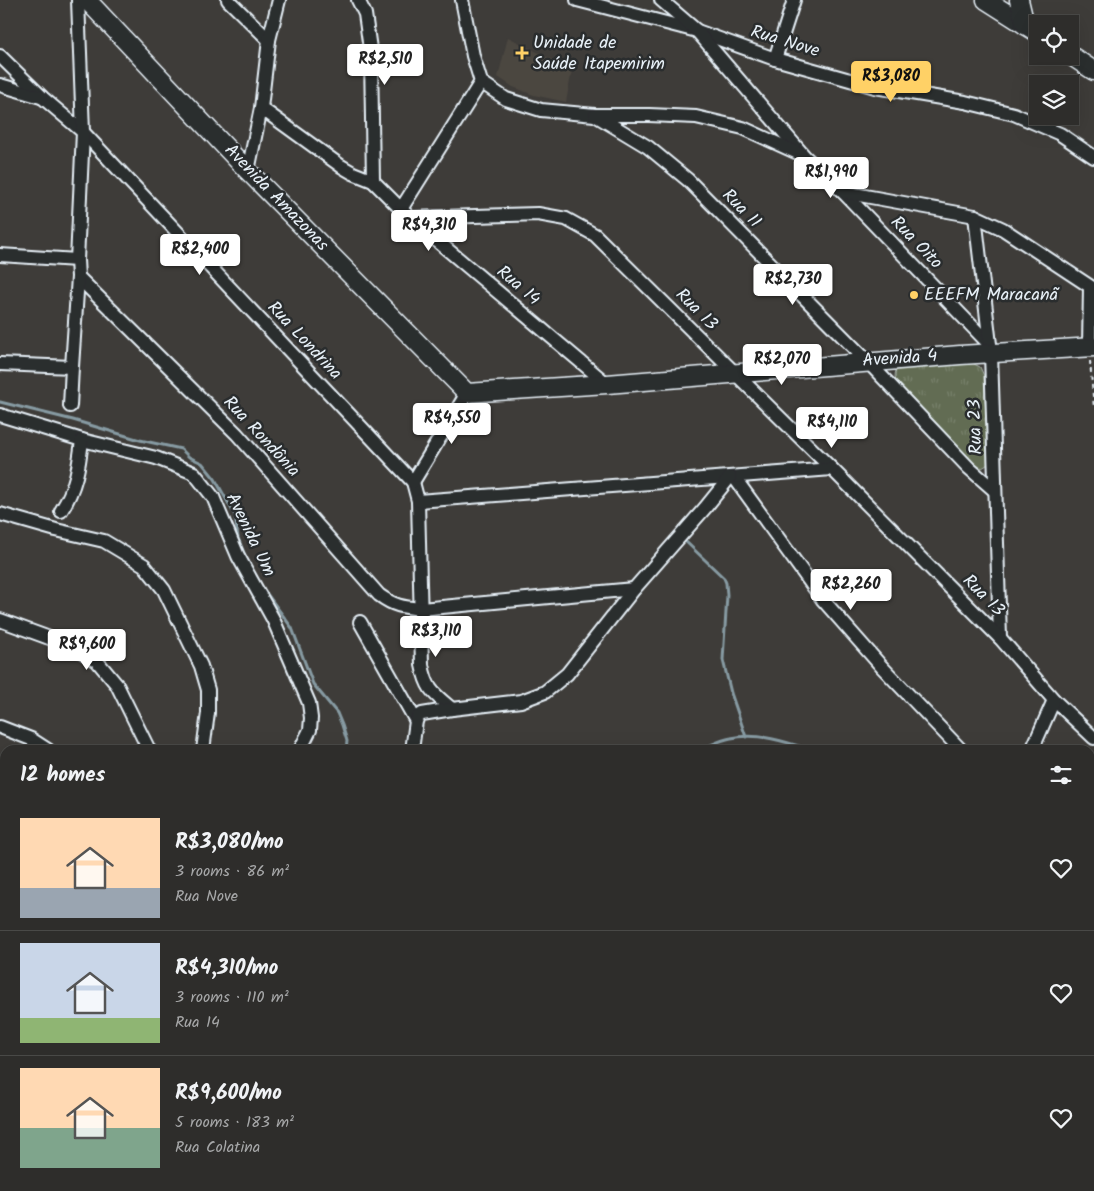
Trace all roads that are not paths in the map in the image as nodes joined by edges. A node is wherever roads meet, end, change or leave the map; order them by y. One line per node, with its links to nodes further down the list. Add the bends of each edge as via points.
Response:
1 (78, 0): 25 (street)
2 (87, 0): 28 (street, Avenida Amazonas)
3 (228, 0): 15 (street)
4 (279, 0): 15 (street)
5 (358, 0): 29 (street, via 365,14 371,56)
6 (462, 0): 20 (street)
7 (577, 0): 14 (street, Rua Nove)
8 (660, 0): 14 (street)
9 (794, 0): 17 (street)
10 (986, 0): 13 (street)
11 (1019, 0): 12 (street)
12 (1029, 24)
13 (1029, 28)
14 (697, 31): 17 (street, Rua Nove); 26 (street, Rua Oito)
15 (269, 40): 23 (street)
16 (0, 56): 22 (street, Rua Londrina)
17 (775, 60): 27 (street, Rua Nove, via 875,86 1014,114 1060,134)
18 (1079, 61): 19 (street)
19 (1094, 71)
20 (481, 82): 24 (street, Rua 11, via 506,99 541,110); 31 (street)
21 (0, 85): 22 (street)
22 (43, 98): 25 (street, Rua Londrina)
23 (261, 108): 28 (street); 29 (street, Rua 14, via 340,166)
24 (595, 115): 26 (street, via 696,117 743,128); 40 (street, Rua 11, via 648,147 688,180)
25 (83, 132): 35 (street); 51 (street, Rua Londrina)
26 (806, 157): 30 (street, Rua Oito)
27 (1094, 157)
28 (248, 171): 45 (street, Avenida Amazonas)
29 (373, 181): 31 (street, Rua 14)
30 (843, 192): 32 (street); 39 (street, Rua Oito)
31 (401, 209): 33 (street, Rua 14)
32 (975, 216): 37 (street, via 1003,229); 39 (street, Rua 23)
33 (410, 218): 43 (street, Rua 13, via 538,214 566,219 595,235); 44 (street, Rua 14)
34 (0, 255): 35 (street)
35 (77, 260): 36 (street)
36 (78, 277): 42 (street); 57 (street, Rua Rondônia, via 238,434 378,595 402,607)
37 (1092, 288): 38 (street)
38 (1091, 347): 39 (street, Avenida 4)
39 (990, 349): 40 (street, Avenida 4); 52 (street, Rua 23)
40 (868, 362): 43 (street, Avenida 4); 52 (street, Rua 11)
41 (0, 364): 42 (street)
42 (72, 367): 46 (street)
43 (735, 373): 44 (street, Avenida 4); 49 (street, Rua 13)
44 (607, 384): 45 (street, Avenida 4)
45 (467, 393): 51 (street)
46 (70, 406)
47 (0, 416): 48 (street, Avenida Um)
48 (82, 440): 54 (street, via 78,475); 69 (street, Avenida Um, via 156,458 194,473 213,497 238,556 273,619 309,703 310,730)
49 (832, 468): 50 (street); 60 (street, Rua 13)
50 (732, 477): 53 (street); 56 (street); 71 (street, via 823,600 882,668)
51 (413, 482): 53 (street)
52 (994, 490): 60 (street, Rua 23)
53 (418, 502): 57 (street)
54 (61, 511)
55 (0, 514): 68 (street, via 104,541 144,565 164,590 201,666 208,690)
56 (634, 589): 57 (street, Rua Rondônia); 62 (street, via 567,674 545,692 521,701)
57 (421, 609): 62 (street, via 425,680 431,691)
58 (0, 620): 67 (street, via 74,647 97,661 117,685)
59 (360, 622): 63 (street)
60 (1000, 638): 61 (street, Rua 13)
61 (1054, 700): 65 (street, Rua 13); 72 (street)
62 (452, 709): 63 (street)
63 (419, 718): 70 (street)
64 (0, 726): 66 (street)
65 (1094, 738)
66 (40, 745)
67 (147, 745)
68 (204, 745)
69 (302, 745)
70 (413, 745)
71 (956, 745)
72 (1034, 745)

